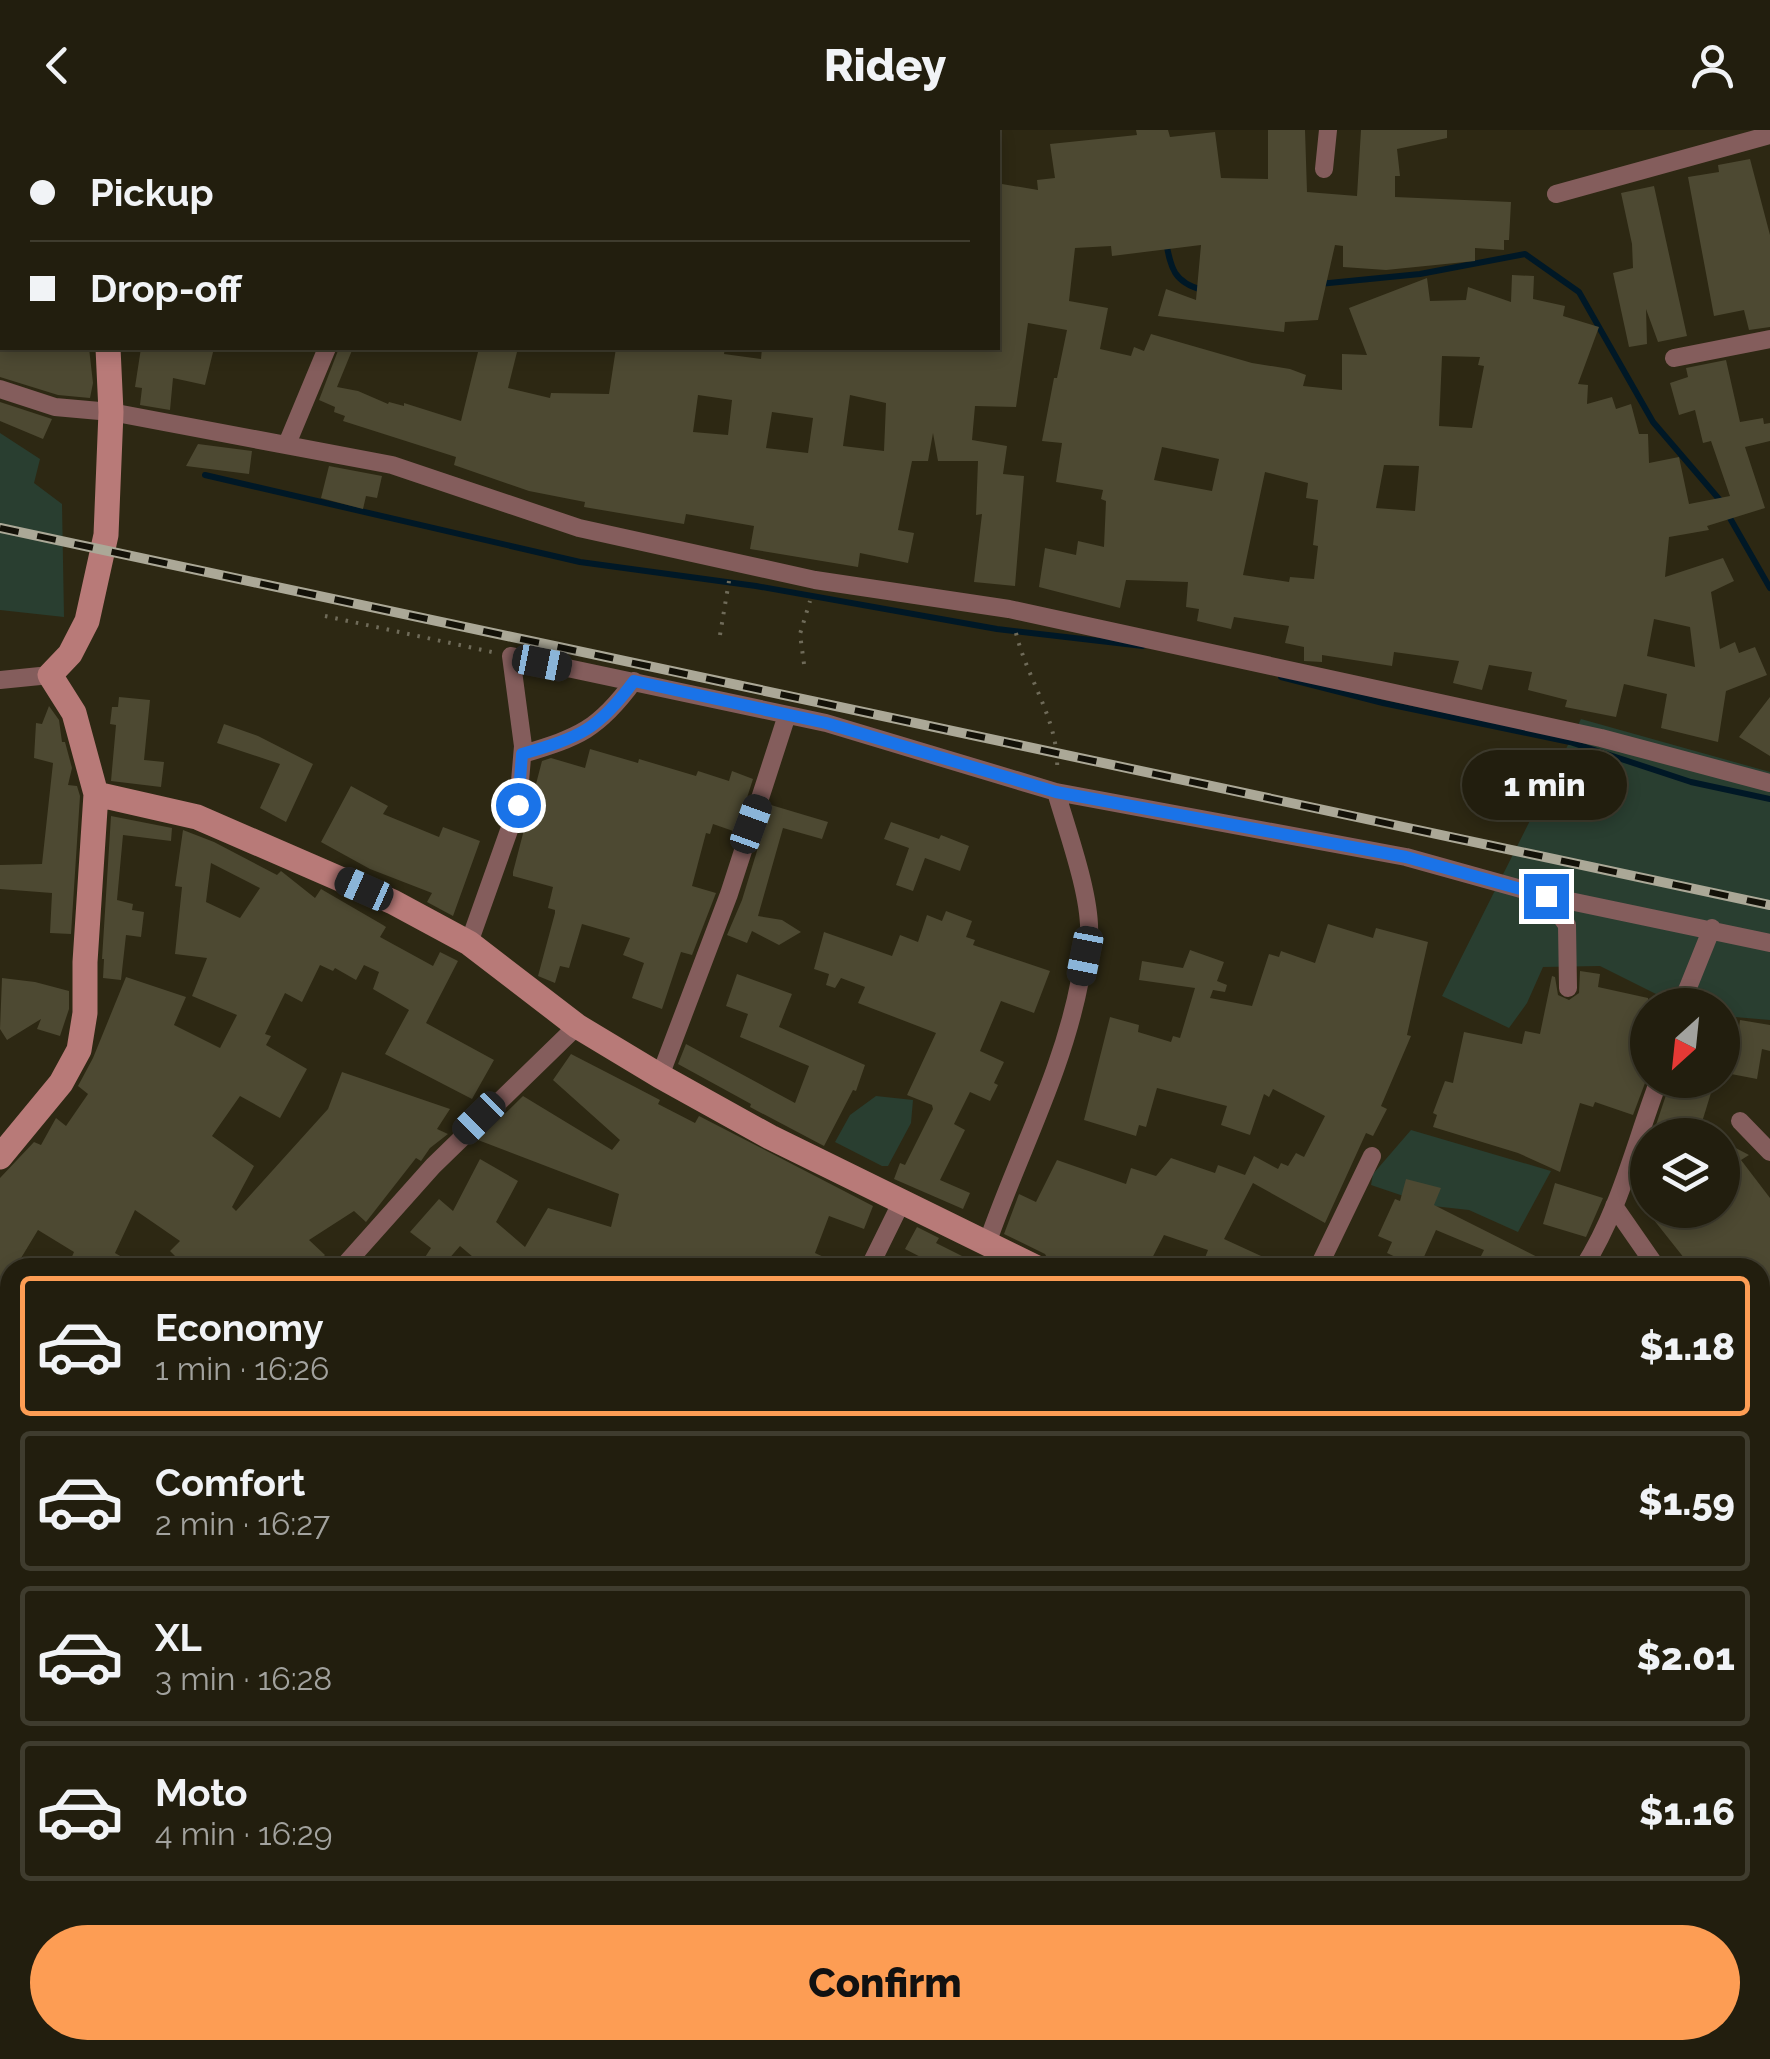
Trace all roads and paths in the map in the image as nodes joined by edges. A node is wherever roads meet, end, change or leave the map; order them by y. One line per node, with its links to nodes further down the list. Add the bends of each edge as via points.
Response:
1 (1328, 130): 3 (street)
2 (1770, 136): 4 (street)
3 (1324, 169)
4 (1556, 194)
5 (1770, 339): 8 (street)
6 (108, 350): 10 (street)
7 (326, 350): 11 (street)
8 (1674, 358)
9 (0, 390): 10 (street, via 55,407)
10 (111, 412): 11 (street); 19 (street, via 106,535 87,622)
11 (287, 444): 12 (street, via 392,465 580,528)
12 (733, 562): 13 (street); 16 (path)
13 (816, 580): 14 (street); 18 (path, via 800,634)
14 (1010, 609): 24 (street, via 1600,738); 25 (path, via 1058,752)
15 (325, 616): 17 (path)
16 (720, 636)
17 (511, 656): 21 (street); 23 (street)
18 (804, 664)
19 (50, 675): 20 (street); 26 (street, via 74,713)
20 (0, 680)
21 (634, 681): 22 (street); 23 (street, via 610,713 579,735)
22 (787, 715): 25 (street); 34 (street)
23 (522, 754): 30 (street, via 518,805)
24 (1770, 783)
25 (1056, 792): 27 (street, via 1406,857); 42 (street, via 1090,934 1057,1070)
26 (96, 794): 30 (street, via 198,817 393,902); 39 (street, via 80,1050)
27 (1546, 896): 28 (street); 31 (street, via 1567,924)
28 (1712, 928): 29 (street); 32 (street)
29 (1770, 943)
30 (469, 944): 33 (street)
31 (1568, 988)
32 (1689, 988)
33 (577, 1026): 34 (street); 43 (street, via 444,1154)
34 (660, 1076): 40 (street)
35 (1652, 1098): 41 (street)
36 (1740, 1121): 37 (street)
37 (1770, 1152)
38 (1372, 1156): 46 (street)
39 (0, 1157)
40 (901, 1203): 42 (street); 44 (street)
41 (1614, 1206): 47 (street); 48 (street)
42 (988, 1241): 45 (street)
43 (351, 1258)
44 (874, 1258)
45 (1019, 1258)
46 (1323, 1258)
47 (1589, 1258)
48 (1651, 1258)

